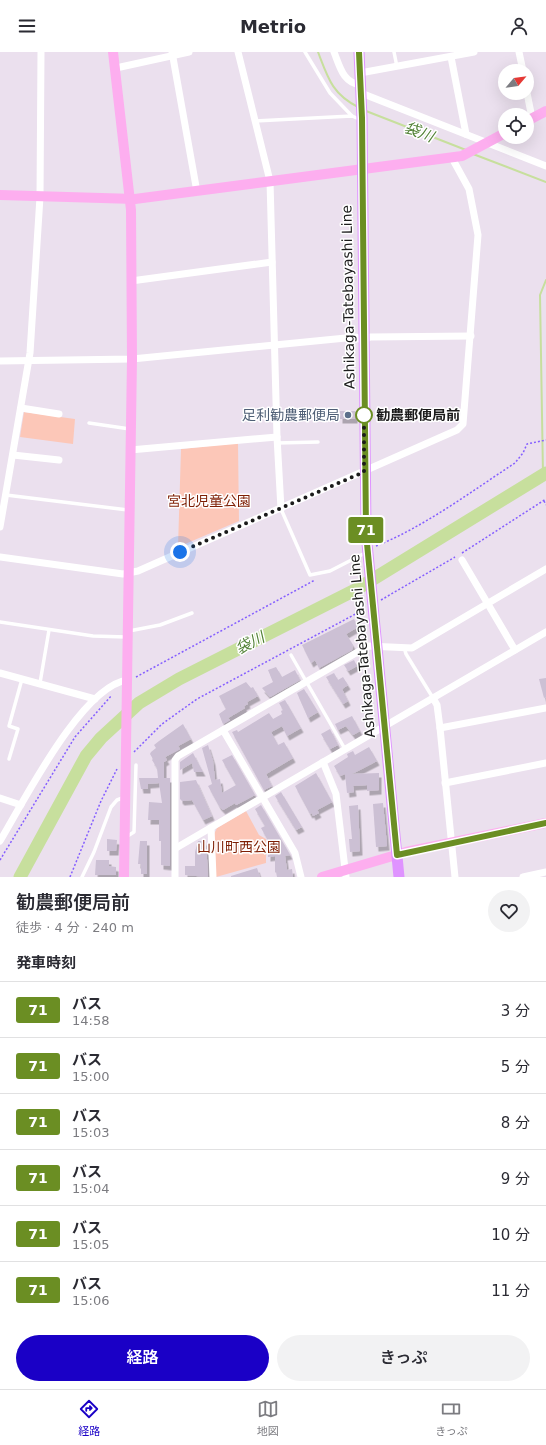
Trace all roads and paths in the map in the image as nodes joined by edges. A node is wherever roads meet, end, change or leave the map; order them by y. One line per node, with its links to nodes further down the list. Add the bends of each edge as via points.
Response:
1 (40, 52): 31 (street)
2 (113, 52): 14 (street)
3 (189, 52): 11 (street)
4 (238, 52): 21 (street)
5 (305, 52): 20 (lane, via 330,93)
6 (334, 52): 17 (street, via 344,76)
7 (359, 52): 16 (main road, Ashikaga-Tatebayashi Line)
8 (394, 52): 15 (lane)
9 (474, 52): 12 (street)
10 (519, 52): 13 (street)
11 (173, 54): 14 (street); 29 (street)
12 (451, 57): 15 (street); 22 (street)
13 (521, 64)
14 (116, 68): 32 (street)
15 (397, 68): 16 (street)
16 (360, 73): 17 (main road, Ashikaga-Tatebayashi Line)
17 (361, 92): 20 (main road, Ashikaga-Tatebayashi Line); 22 (street)
18 (546, 110): 19 (street)
19 (534, 116)
20 (359, 118): 21 (lane); 27 (main road, Ashikaga-Tatebayashi Line)
21 (255, 122): 28 (street)
22 (466, 134): 24 (street)
23 (498, 137): 24 (street)
24 (485, 145): 25 (street); 26 (street)
25 (457, 157): 27 (street); 35 (street, via 469,189 478,235)
26 (546, 166)
27 (362, 168): 28 (street); 36 (main road, Ashikaga-Tatebayashi Line)
28 (270, 181): 29 (street); 33 (street)
29 (198, 192): 32 (street)
30 (0, 195): 31 (street)
31 (40, 197): 32 (street); 39 (street)
32 (131, 200): 34 (street)
33 (272, 262): 34 (street); 37 (street)
34 (131, 281): 38 (street)
35 (471, 336): 36 (street, via 370,337); 51 (street, via 463,424 457,430)
36 (364, 341): 37 (street, via 356,337); 51 (main road, Ashikaga-Tatebayashi Line)
37 (274, 345): 38 (street); 45 (street)
38 (132, 359): 39 (street); 44 (street)
39 (29, 360): 40 (street); 41 (street)
40 (0, 361)
41 (21, 408): 42 (street); 49 (street)
42 (59, 414)
43 (89, 423): 44 (lane)
44 (131, 428): 48 (street)
45 (277, 440): 47 (lane); 48 (street); 56 (street)
46 (546, 440): 59 (path, via 526,444 515,463 396,537)
47 (318, 442)
48 (130, 450): 57 (street)
49 (13, 454): 50 (street); 52 (street)
50 (59, 460)
51 (364, 472): 56 (street); 59 (main road, Ashikaga-Tatebayashi Line)
52 (4, 491): 57 (lane); 58 (street)
53 (546, 499): 54 (path)
54 (544, 501): 55 (path); 65 (path, via 459,554)
55 (546, 506)
56 (281, 509): 63 (lane, via 310,575); 64 (street)
57 (129, 510): 64 (street)
58 (0, 527)
59 (368, 551): 63 (lane); 65 (main road, Ashikaga-Tatebayashi Line)
60 (0, 557): 64 (street)
61 (462, 560): 66 (street)
62 (546, 569): 66 (street)
63 (330, 571): 79 (path)
64 (128, 574): 72 (street)
65 (376, 601): 73 (main road, Ashikaga-Tatebayashi Line)
66 (488, 603): 74 (street, via 412,648); 75 (street)
67 (363, 610): 90 (path, via 196,699 162,724)
68 (192, 613): 72 (lane)
69 (0, 622): 70 (lane)
70 (49, 630): 72 (lane, via 93,636); 81 (lane)
71 (546, 632): 75 (street)
72 (128, 634): 79 (street)
73 (376, 646): 74 (street); 80 (street, via 368,646); 86 (main road, Ashikaga-Tatebayashi Line)
74 (404, 647): 83 (lane)
75 (515, 650): 83 (street)
76 (290, 655): 80 (lane)
77 (0, 673): 78 (street)
78 (22, 678): 81 (street); 91 (lane, via 9,726 18,729)
79 (130, 682): 84 (street, via 119,682); 90 (street)
80 (306, 682): 88 (street); 89 (lane)
81 (40, 683): 84 (street)
82 (114, 693): 108 (path, via 71,743)
83 (433, 698): 86 (street); 87 (street, via 437,705)
84 (95, 699): 100 (street, via 65,734)
85 (546, 708): 87 (street)
86 (384, 727): 89 (street); 107 (main road, Ashikaga-Tatebayashi Line)
87 (440, 728): 96 (street)
88 (223, 730): 99 (street); 106 (street, via 175,760)
89 (345, 749): 92 (street)
90 (129, 754): 97 (street)
91 (9, 758)
92 (323, 762): 99 (street); 110 (street, via 336,794)
93 (546, 763): 96 (street)
94 (136, 765): 103 (lane, via 134,832)
95 (118, 766): 111 (path)
96 (445, 783): 105 (street)
97 (126, 797): 103 (street); 112 (lane, via 117,800 111,807)
98 (0, 798): 100 (street)
99 (263, 798): 102 (street); 116 (street, via 295,853)
100 (22, 805): 104 (street)
101 (546, 823): 105 (street)
102 (211, 828): 106 (street); 115 (street)
103 (125, 838): 113 (street)
104 (0, 841)
105 (451, 843): 107 (street); 119 (street)
106 (176, 848): 114 (street)
107 (397, 855): 110 (street); 118 (main road, Ashikaga-Tatebayashi Line)
108 (0, 860)
109 (546, 872): 120 (street)
110 (345, 874): 117 (street)
111 (70, 877)
112 (82, 877)
113 (124, 877)
114 (175, 877)
115 (213, 877)
116 (301, 877)
117 (322, 877)
118 (400, 877)
119 (455, 877)
120 (523, 877)

